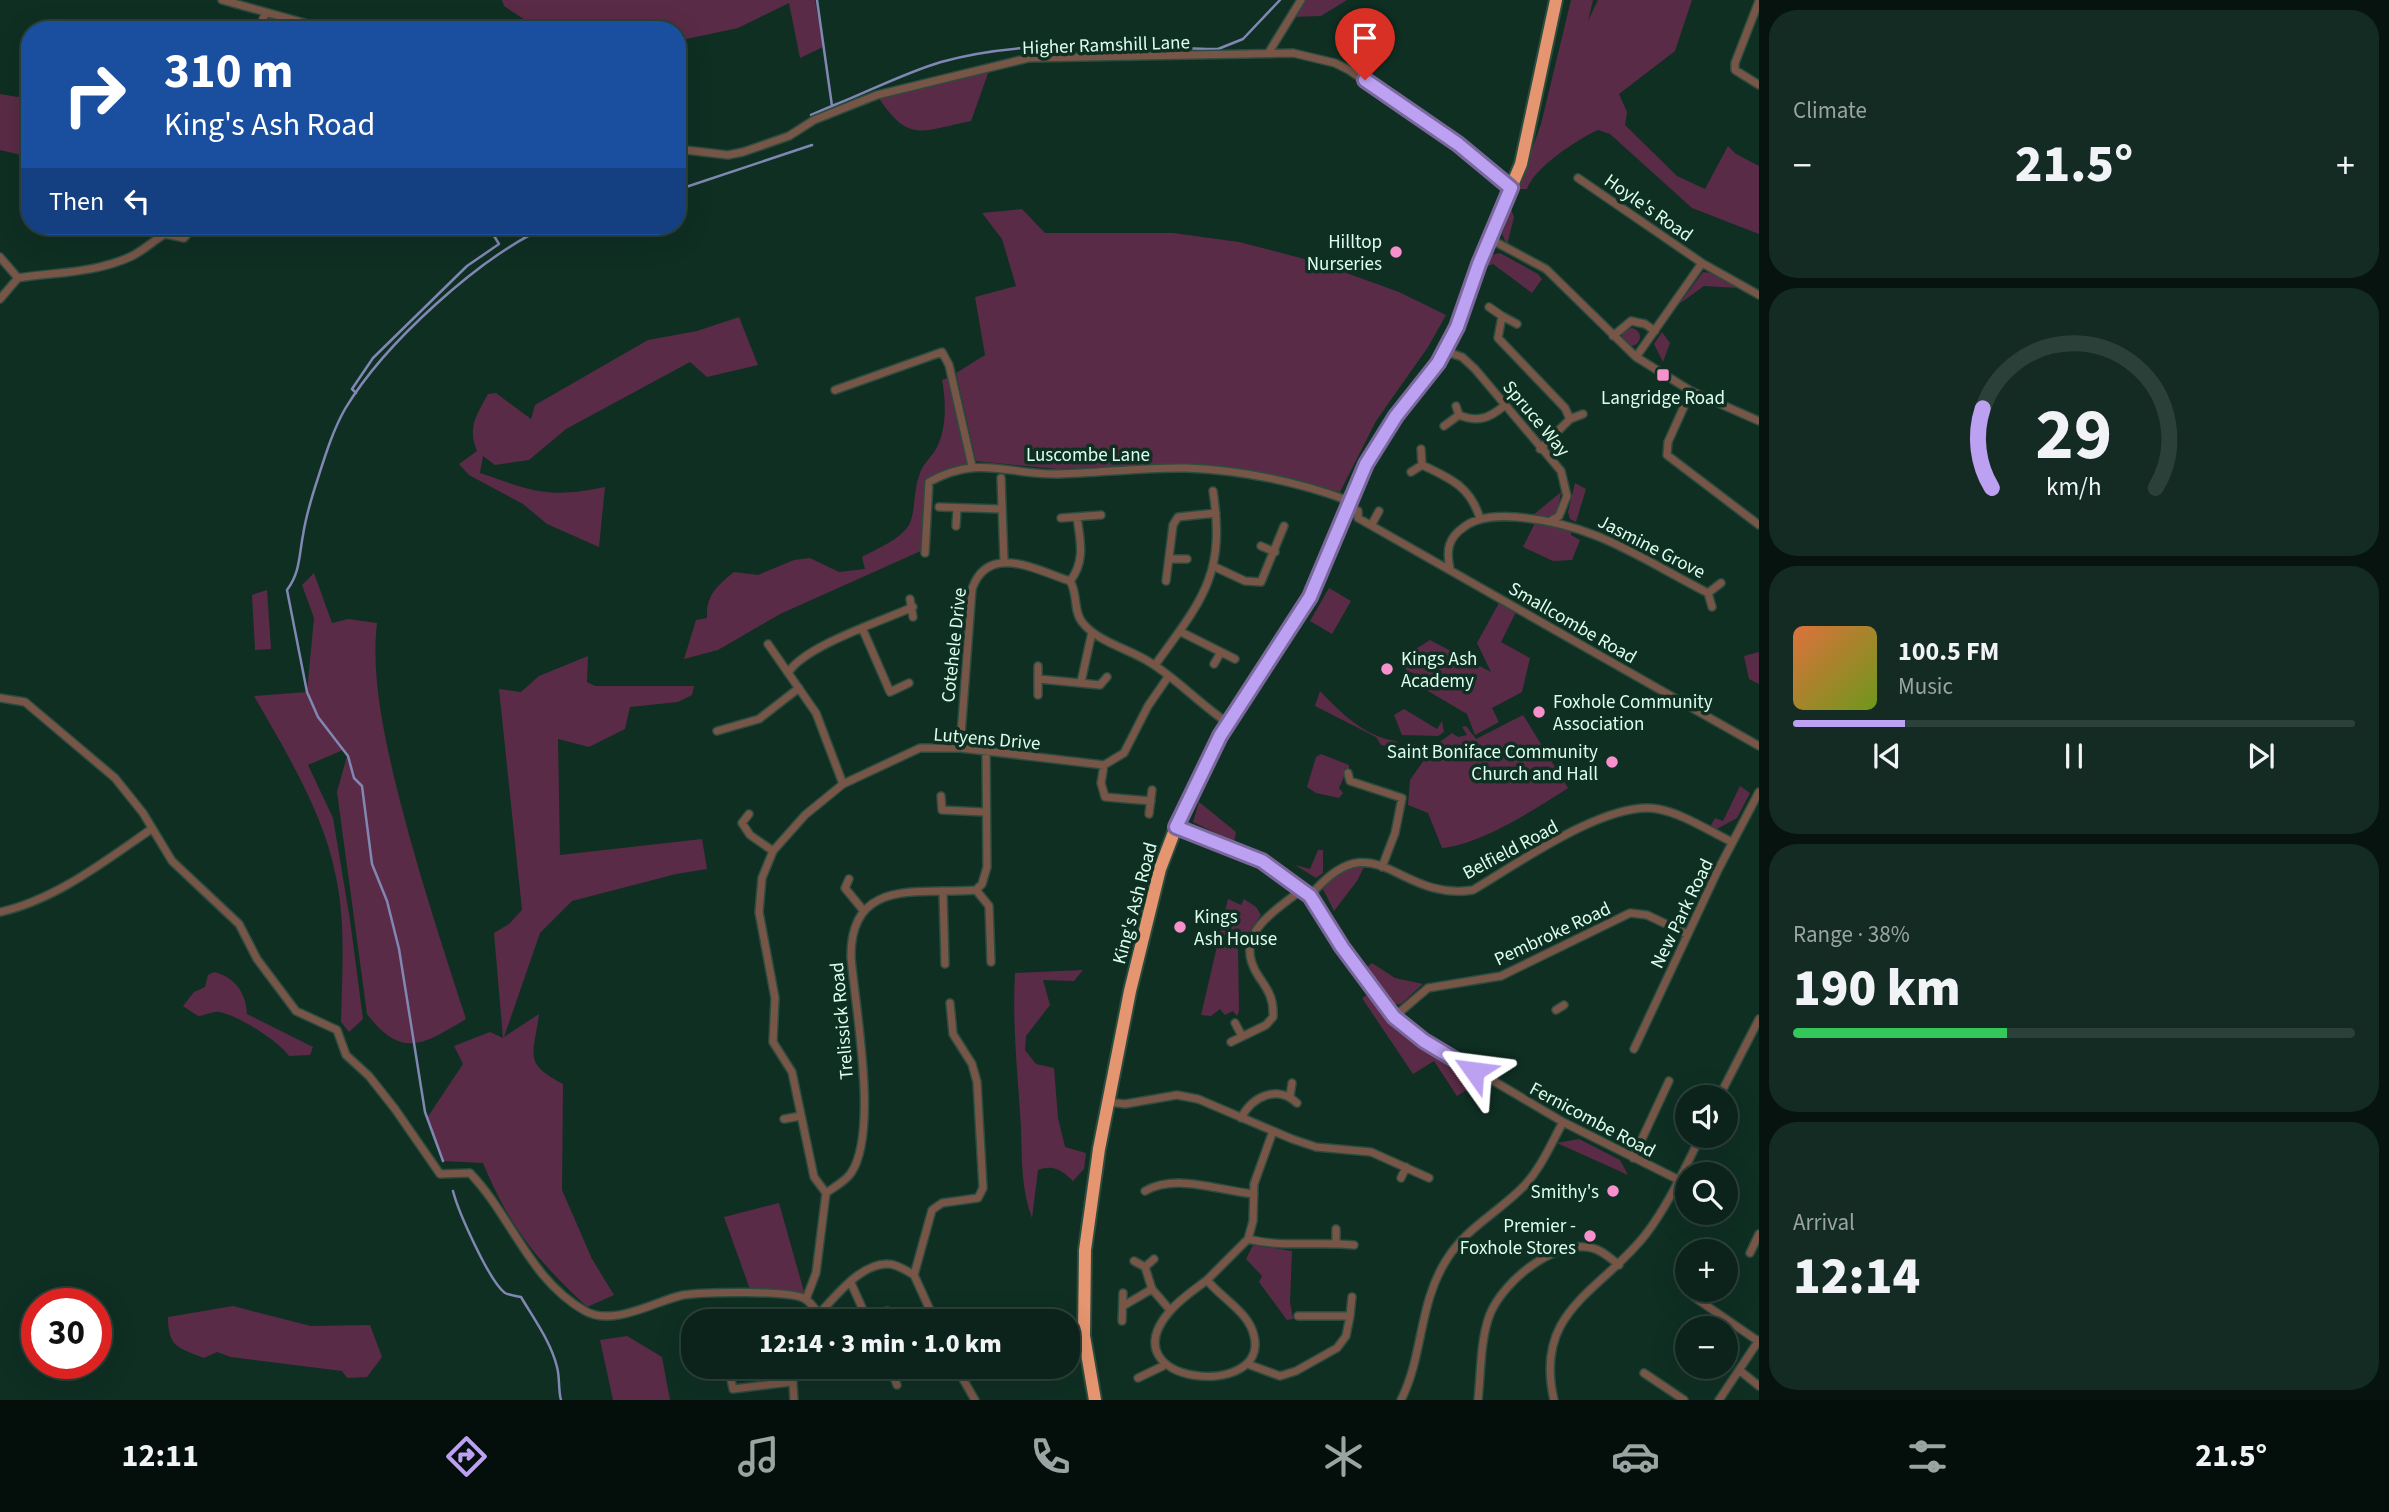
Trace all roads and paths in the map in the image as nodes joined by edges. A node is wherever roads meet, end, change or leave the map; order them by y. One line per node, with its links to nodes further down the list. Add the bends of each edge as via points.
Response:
1 (222, 0): 5 (street)
2 (1301, 0): 8 (street)
3 (1556, 0): 12 (highway, King's Ash Road, via 1521,164)
4 (1759, 1): 9 (street, via 1735,69)
5 (265, 12): 6 (street); 7 (street)
6 (262, 21)
7 (298, 21)
8 (1269, 52): 10 (street, Higher Ramshill Lane, via 1029,58 877,95 743,152 728,155); 12 (street, Higher Ramshill Lane, via 1293,52 1349,70 1458,144)
9 (1759, 85)
10 (686, 150)
11 (1578, 178): 18 (street, Hoyle's Road)
12 (1511, 188): 16 (highway, King's Ash Road)
13 (164, 235): 19 (street, via 107,265)
14 (170, 235): 15 (street)
15 (186, 235)
16 (1490, 239): 26 (street, via 1546,269); 27 (highway, King's Ash Road)
17 (0, 257): 19 (street)
18 (1702, 263): 20 (street, Hoyle's Road); 25 (street, Hoyle's Road)
19 (18, 278): 21 (street)
20 (1759, 295)
21 (0, 299)
22 (1489, 307): 23 (street)
23 (1502, 316): 24 (street); 35 (street, via 1498,338 1565,408)
24 (1517, 324)
25 (1655, 331): 26 (street, via 1631,321); 28 (street, Hoyle's Road)
26 (1613, 336): 28 (street)
27 (1444, 351): 31 (street, Spruce Way, via 1462,357); 45 (highway, King's Ash Road, via 1378,445)
28 (1636, 357): 30 (street)
29 (835, 390): 41 (street, via 942,352)
30 (1691, 391): 36 (street); 58 (street, via 1668,442 1667,455)
31 (1505, 405): 34 (street, via 1487,418); 39 (street, Spruce Way)
32 (1456, 406): 34 (street)
33 (1583, 414): 35 (street)
34 (1459, 415): 37 (street)
35 (1570, 419): 39 (street)
36 (1759, 421)
37 (1444, 426)
38 (1421, 449): 40 (street)
39 (1540, 449): 56 (street, Spruce Way, via 1561,471 1566,487 1565,506)
40 (1422, 465): 42 (street); 55 (street, via 1465,488)
41 (972, 466): 45 (street, Luscombe Lane, via 1057,474 1187,468 1281,483); 63 (street, via 950,470 929,482)
42 (1411, 472)
43 (1001, 478): 48 (street)
44 (1213, 491): 51 (street)
45 (1349, 501): 93 (highway, King's Ash Road, via 1310,597)
46 (939, 508): 47 (street)
47 (957, 509): 48 (street); 59 (street)
48 (1001, 509): 66 (street)
49 (1379, 511): 57 (street)
50 (1358, 512): 57 (street, Smallcombe Road, via 1358,517)
51 (1216, 513): 64 (street, via 1178,517 1172,525); 67 (street)
52 (1101, 515): 53 (street)
53 (1077, 517): 54 (street); 69 (street, via 1082,555)
54 (1061, 518)
55 (1480, 519): 56 (street, Jasmine Grove); 68 (street, via 1454,535 1448,547)
56 (1551, 520): 72 (street, Jasmine Grove, via 1606,538)
57 (1372, 524): 68 (street, Smallcombe Road)
58 (1759, 525)
59 (956, 526)
60 (1284, 526): 62 (street)
61 (1261, 546): 62 (street)
62 (1275, 552): 67 (street, via 1261,582 1245,581)
63 (925, 553)
64 (1169, 559): 65 (street); 70 (street)
65 (1187, 559)
66 (1004, 561): 69 (street); 96 (street, Cotehele Drive, via 977,573 972,589)
67 (1215, 567): 77 (street)
68 (1450, 569): 95 (street, Smallcombe Road)
69 (1070, 581): 76 (street, via 1079,619)
70 (1166, 581)
71 (1721, 583): 72 (street, Jasmine Grove)
72 (1708, 593): 73 (street, Jasmine Grove)
73 (1712, 607)
74 (912, 617): 75 (street, via 911,603)
75 (863, 630): 84 (street, via 805,656); 89 (street, via 890,692)
76 (1092, 632): 82 (street); 88 (street)
77 (1181, 632): 79 (street); 82 (street)
78 (768, 644): 84 (street)
79 (1221, 652): 80 (street); 81 (street)
80 (1235, 659)
81 (1214, 664)
82 (1155, 665): 86 (street)
83 (1038, 666): 87 (street)
84 (789, 673): 90 (street)
85 (1107, 677): 88 (street, via 1100,685)
86 (1168, 677): 93 (street); 98 (street, via 1124,753)
87 (1040, 679): 88 (street); 91 (street)
88 (1082, 682)
89 (909, 683)
90 (799, 688): 94 (street, via 759,719); 100 (street, via 816,713)
91 (1038, 695)
92 (0, 698): 113 (street, via 25,702 80,746 128,792)
93 (1228, 723): 112 (highway, King's Ash Road)
94 (717, 731)
95 (1759, 746)
96 (960, 748): 97 (street, Lutyens Drive); 100 (street, Lutyens Drive, via 920,748)
97 (986, 752): 98 (street, Lutyens Drive); 106 (street)
98 (1104, 765): 104 (street, via 1101,783 1105,797)
99 (1348, 780): 116 (street, via 1402,798)
100 (843, 784): 115 (street, Lutyens Drive, via 805,815)
101 (1152, 790): 104 (street)
102 (1759, 792): 114 (street, New Park Road)
103 (941, 796): 105 (street)
104 (1151, 801): 108 (street)
105 (942, 810): 106 (street); 109 (street)
106 (984, 812): 120 (street, via 987,867)
107 (749, 814): 111 (street)
108 (1149, 814)
109 (940, 820)
110 (731, 822): 111 (street)
111 (742, 823): 115 (street, via 750,835)
112 (1176, 827): 121 (street, Fernicombe Road, via 1262,861); 142 (highway, King's Ash Road, via 1153,894)
113 (150, 830): 125 (street, via 61,886); 176 (street, via 172,861 239,924 257,959 296,1011 337,1030 346,1055 395,1108 440,1174 470,1173 490,1194 531,1263 587,1312 618,1314 683,1295 718,1292)
114 (1732, 842): 116 (street, Belfield Road, via 1673,814 1639,808 1611,813 1473,890 1434,890); 126 (street, New Park Road)
115 (773, 851): 144 (street, Lutyens Drive, via 762,878 760,930 775,998 773,1042 792,1072)
116 (1382, 867): 123 (street, Belfield Road, via 1366,861 1348,863 1324,879)
117 (849, 879): 118 (street)
118 (845, 888): 119 (street); 124 (street)
119 (835, 890)
120 (976, 890): 122 (street); 127 (street, via 989,906)
121 (1301, 890): 123 (street, Fernicombe Road); 135 (street, via 1252,936 1251,964 1270,992 1273,1017)
122 (943, 892): 124 (street, via 904,891); 128 (street)
123 (1310, 896): 132 (street, Fernicombe Road)
124 (863, 910): 158 (street, Trelissick Road, via 851,940 863,1075 863,1131 851,1173)
125 (0, 912)
126 (1687, 934): 132 (street, Pembroke Road, via 1647,915 1630,913 1501,976 1428,988); 137 (street, New Park Road)
127 (991, 962)
128 (945, 964)
129 (950, 1003): 170 (street, via 953,1034 972,1064 977,1082 983,1188 978,1198 942,1203 932,1210)
130 (1564, 1005): 131 (street)
131 (1556, 1010)
132 (1394, 1017): 147 (street, Fernicombe Road, via 1424,1041)
133 (1759, 1019): 140 (street)
134 (1235, 1023): 135 (street)
135 (1242, 1036): 136 (street)
136 (1231, 1042)
137 (1634, 1049)
138 (1669, 1081): 149 (street)
139 (1292, 1083): 141 (street)
140 (1725, 1085)
141 (1290, 1096): 143 (street); 145 (street, via 1268,1093 1256,1098)
142 (1108, 1102): 145 (street, via 1125,1104 1177,1095); 203 (highway, King's Ash Road, via 1082,1289)
143 (1297, 1103)
144 (801, 1116): 146 (street); 158 (street, Lutyens Drive, via 814,1177)
145 (1241, 1118): 148 (street)
146 (784, 1119)
147 (1563, 1122): 149 (street, Fernicombe Road); 204 (street, via 1526,1185 1462,1239 1440,1270 1429,1295 1414,1371)
148 (1273, 1131): 150 (street, via 1316,1147 1371,1152); 159 (street, via 1259,1162)
149 (1633, 1158): 154 (street, Fernicombe Road)
150 (1406, 1167): 152 (street); 153 (street)
151 (1152, 1176): 155 (street)
152 (1401, 1178)
153 (1429, 1178)
154 (1675, 1178)
155 (1156, 1185): 157 (street); 159 (street, via 1208,1185)
156 (1675, 1187): 168 (street, via 1648,1232)
157 (1145, 1191)
158 (826, 1193): 176 (street, via 816,1273)
159 (1254, 1195): 162 (street)
160 (1336, 1229): 163 (street)
161 (1759, 1234): 165 (street)
162 (1248, 1239): 163 (street, via 1293,1246); 171 (street)
163 (1336, 1243): 164 (street)
164 (1354, 1245)
165 (1749, 1253)
166 (1154, 1259): 169 (street)
167 (1134, 1261): 169 (street)
168 (1619, 1265): 205 (street, via 1588,1247 1568,1248 1525,1269 1489,1316); 206 (street, via 1584,1292 1561,1322 1551,1349)
169 (1145, 1266): 173 (street)
170 (914, 1275): 172 (street, via 889,1264 873,1267); 182 (street)
171 (1207, 1280): 183 (street); 188 (street, via 1250,1327 1255,1353)
172 (850, 1283): 180 (street); 181 (street)
173 (1152, 1289): 178 (street); 183 (street)
174 (1123, 1293): 178 (street)
175 (1352, 1297): 185 (street)
176 (806, 1299): 179 (street)
177 (1701, 1302): 187 (street)
178 (1123, 1306): 186 (street)
179 (815, 1309)
180 (825, 1309)
181 (862, 1309)
182 (930, 1309)
183 (1170, 1310): 189 (street, via 1155,1341)
184 (1298, 1316): 185 (street)
185 (1350, 1316): 188 (street, via 1346,1336 1337,1348 1296,1371 1280,1376)
186 (1122, 1321)
187 (1759, 1341): 190 (street)
188 (1250, 1365): 189 (street, via 1234,1379 1213,1384)
189 (1163, 1366): 192 (street)
190 (1739, 1370): 198 (street); 208 (street)
191 (1644, 1373): 207 (street)
192 (1138, 1378)
193 (731, 1379): 199 (street)
194 (895, 1379): 197 (street)
195 (963, 1379): 202 (street)
196 (792, 1382): 199 (street); 201 (street)
197 (897, 1385)
198 (1759, 1386)
199 (733, 1389): 200 (street)
200 (737, 1400)
201 (794, 1400)
202 (975, 1400)
203 (1095, 1400)
204 (1401, 1400)
205 (1478, 1400)
206 (1554, 1400)
207 (1684, 1400)
208 (1719, 1400)

